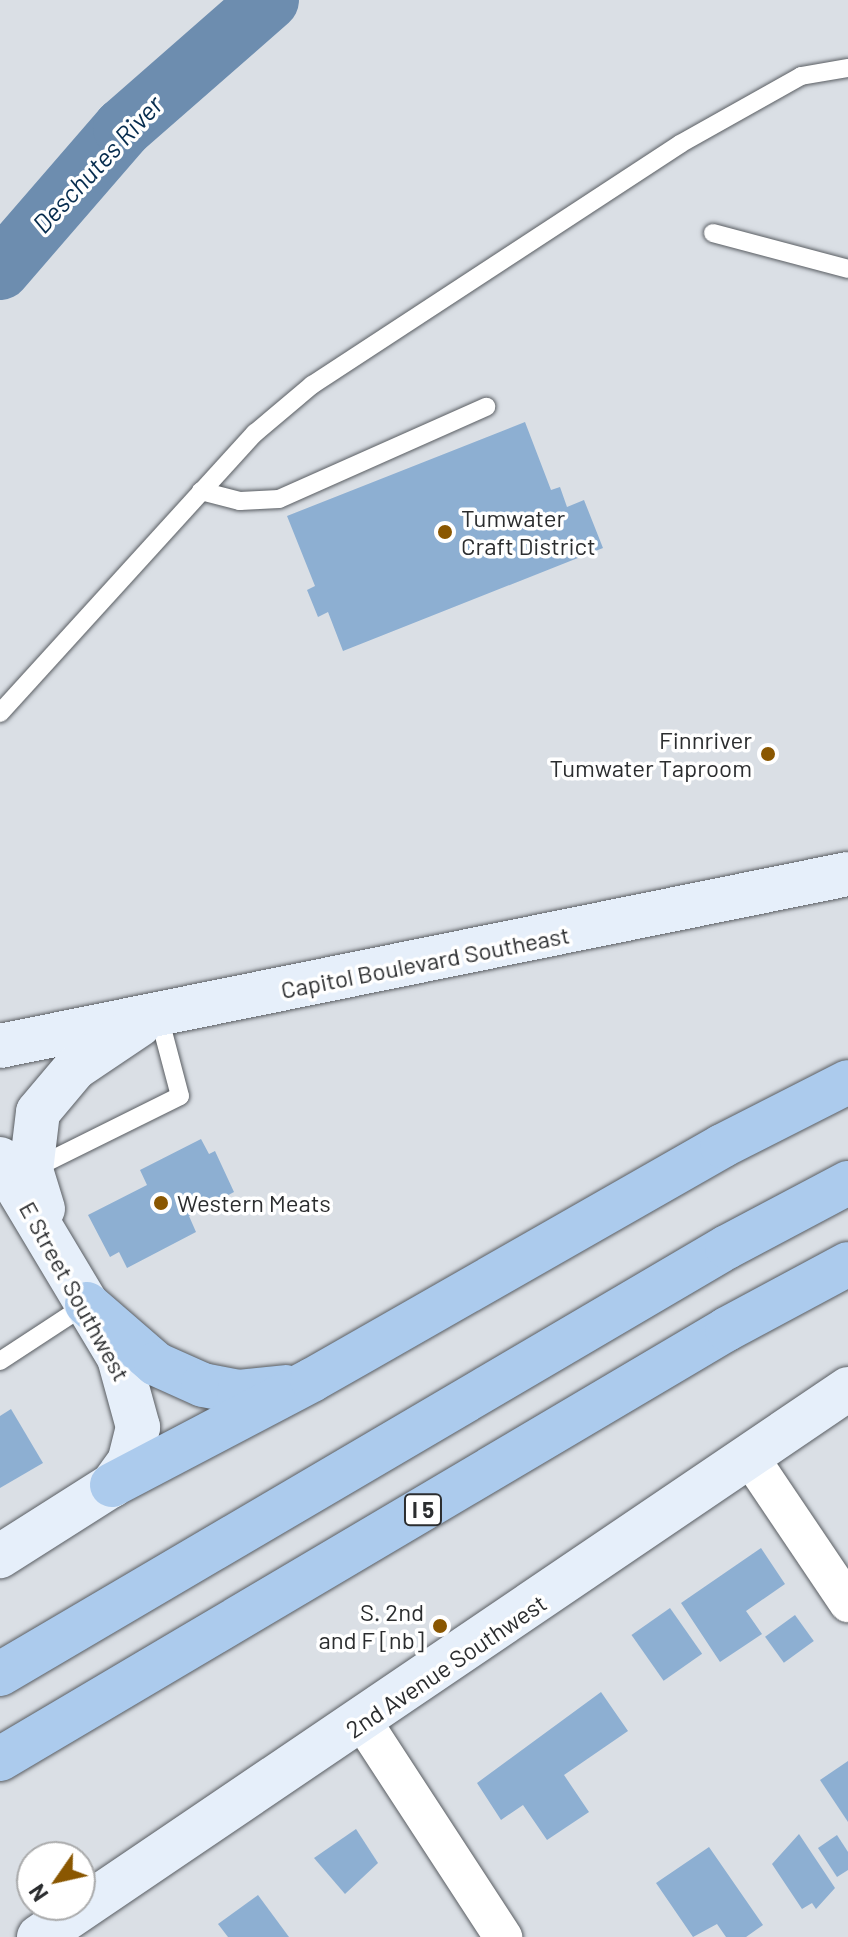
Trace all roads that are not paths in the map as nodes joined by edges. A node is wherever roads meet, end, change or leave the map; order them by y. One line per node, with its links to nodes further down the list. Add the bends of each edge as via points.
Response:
1 (848, 68): 5 (lane, via 801,76 693,136 429,304 312,385)
2 (713, 233): 3 (lane)
3 (848, 269)
4 (486, 407): 5 (lane, via 279,499 240,501)
5 (201, 491): 6 (lane)
6 (0, 713)
7 (848, 874): 8 (main road, Capitol Boulevard Southeast, via 439,961)
8 (158, 1013): 9 (main road, Capitol Boulevard Southeast); 11 (main road, via 75,1068 52,1091); 11 (lane, via 180,1096)
9 (0, 1046)
10 (848, 1082): 16 (highway, via 722,1146)
11 (15, 1164): 14 (main road, E Street Southwest)
12 (848, 1183): 22 (highway, via 727,1247)
13 (848, 1264): 24 (highway, I 5, via 727,1329)
14 (87, 1304): 15 (lane); 16 (highway, via 156,1364 203,1385 239,1392); 19 (main road, E Street Southwest, via 119,1358 138,1427 129,1462)
15 (0, 1361)
16 (312, 1380): 19 (highway)
17 (848, 1389): 18 (main road, 2nd Avenue Southwest)
18 (751, 1459): 21 (street); 23 (main road, 2nd Avenue Southwest)
19 (112, 1485): 20 (main road)
20 (0, 1556)
21 (848, 1603)
22 (0, 1674)
23 (363, 1722): 25 (main road, 2nd Avenue Southwest); 26 (street)
24 (0, 1759)
25 (39, 1937)
26 (503, 1937)

